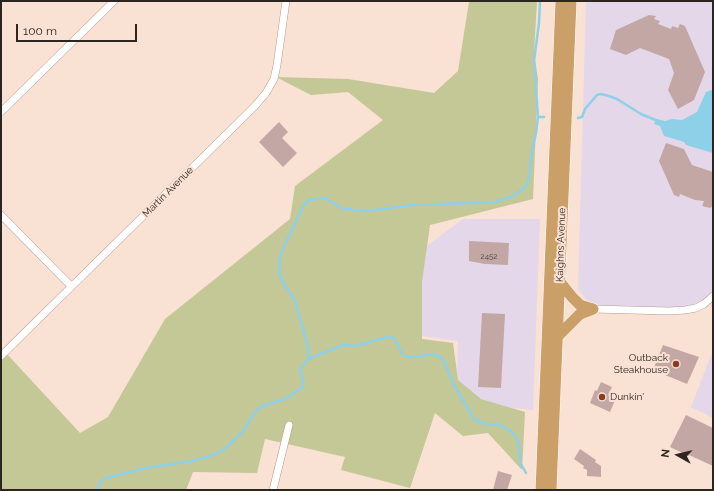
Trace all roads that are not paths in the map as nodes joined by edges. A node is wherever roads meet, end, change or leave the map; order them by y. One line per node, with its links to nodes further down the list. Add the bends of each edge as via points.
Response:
1 (114, 1): 5 (street)
2 (286, 1): 8 (street, Martin Avenue, via 274,79 266,93)
3 (561, 1): 15 (highway, Kaighns Avenue)
4 (571, 1): 7 (highway, Kaighns Avenue)
5 (1, 112)
6 (1, 215): 8 (street)
7 (560, 282): 10 (highway, via 580,305); 11 (highway, Kaighns Avenue)
8 (71, 286): 12 (street, Martin Avenue)
9 (713, 296): 10 (street, via 696,308 685,310)
10 (593, 309): 11 (highway, via 580,314)
11 (557, 337): 16 (highway, Kaighns Avenue)
12 (1, 356)
13 (289, 425): 14 (street)
14 (273, 490)
15 (541, 490)
16 (551, 490)

